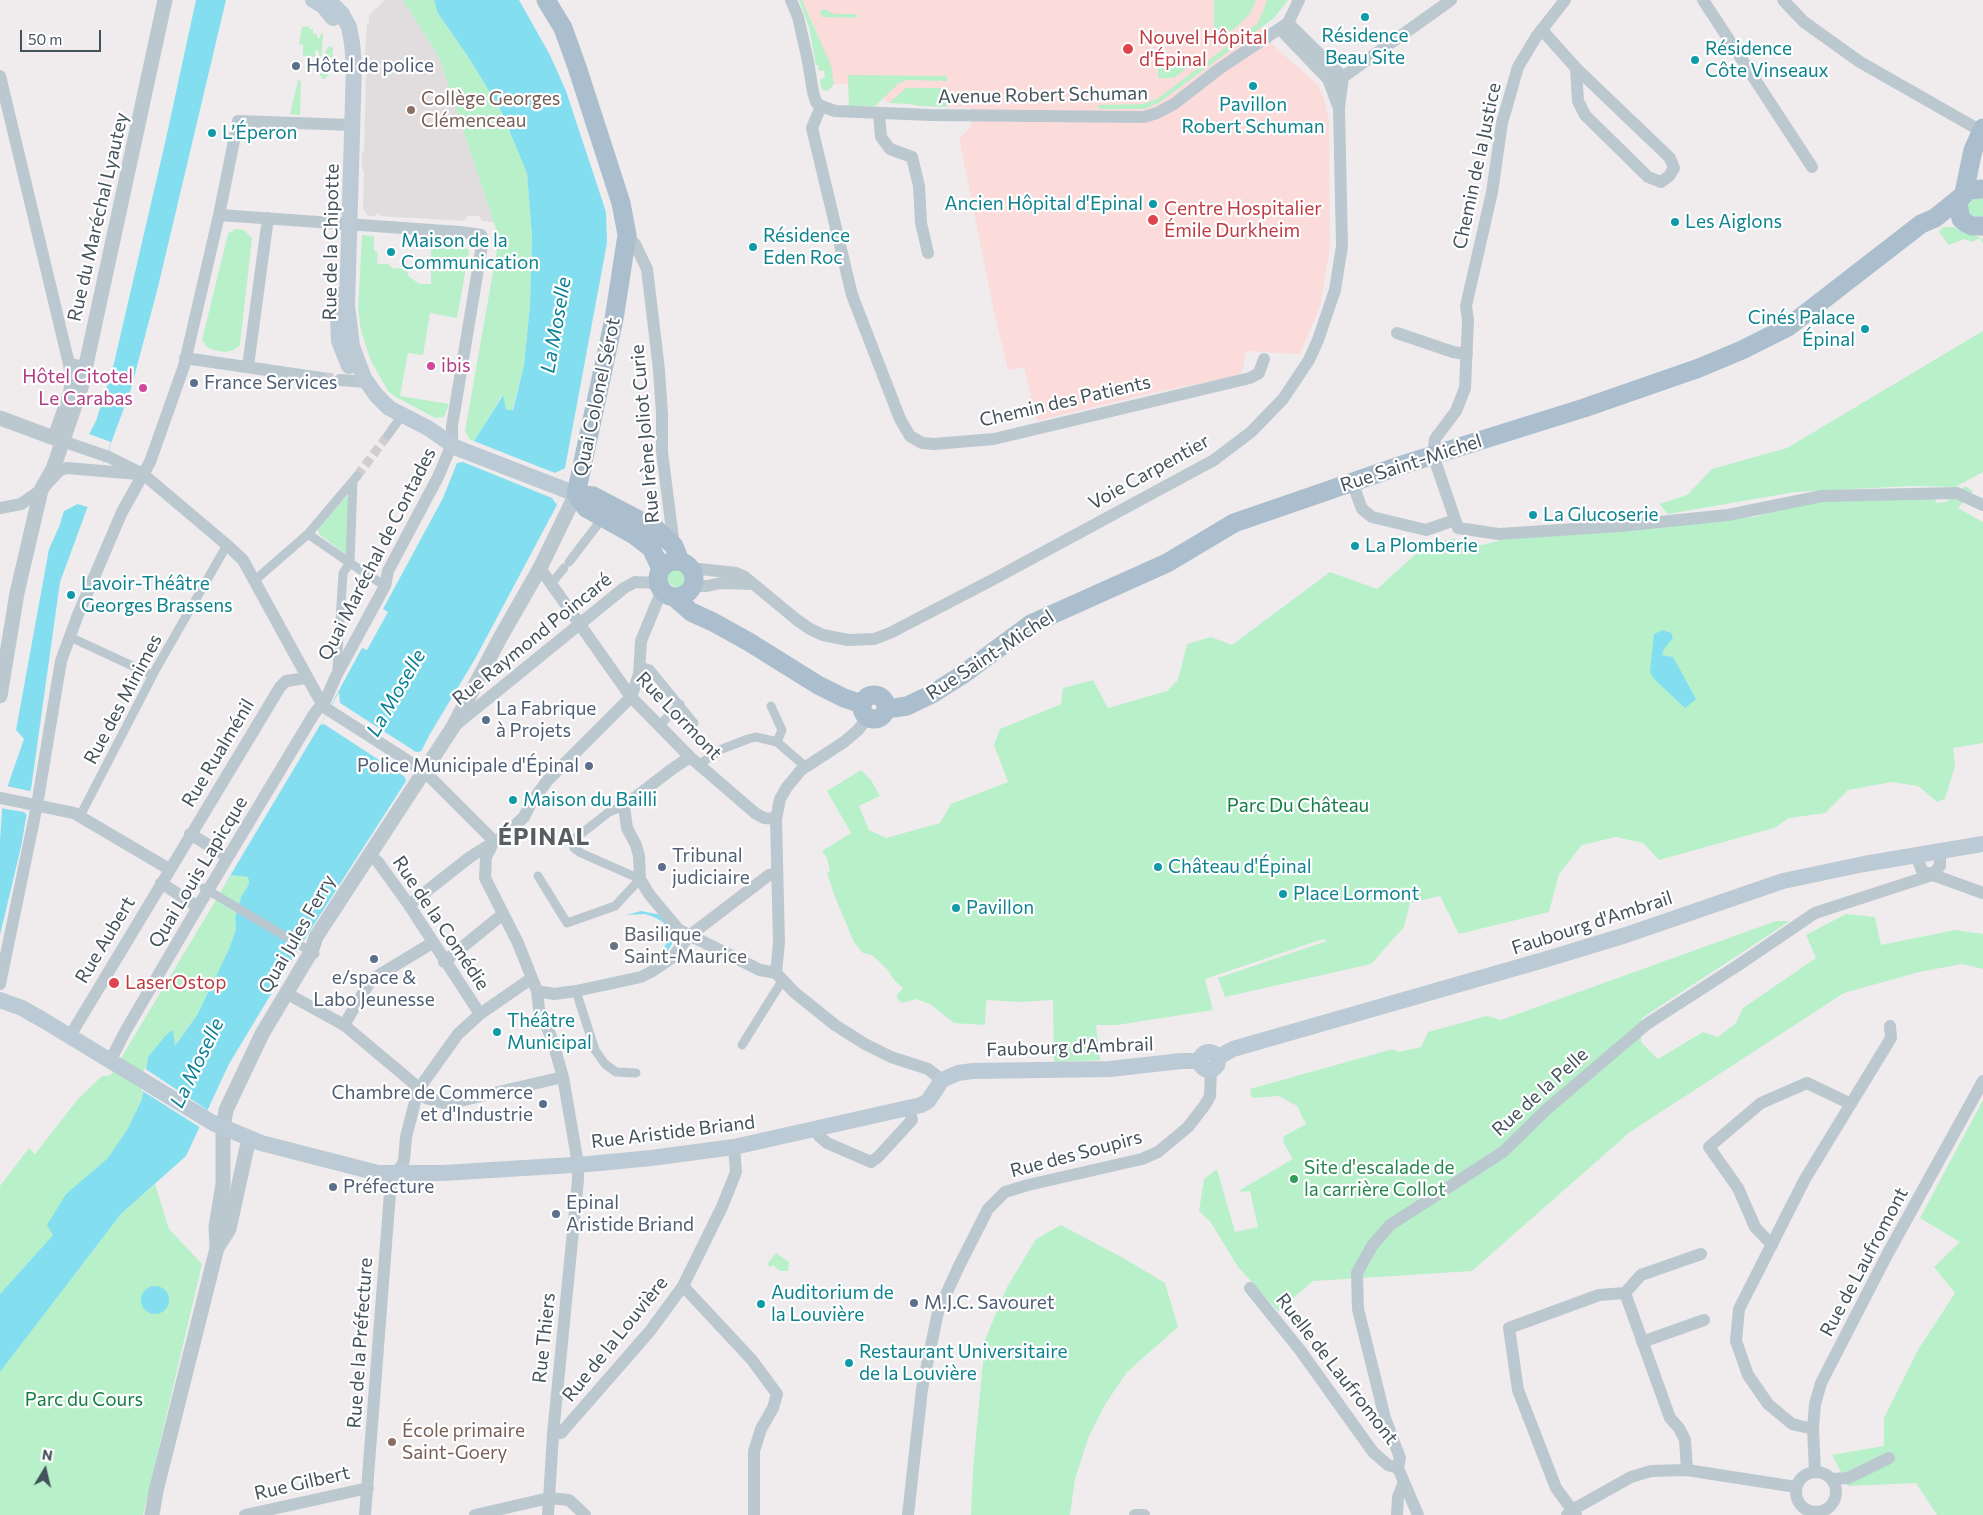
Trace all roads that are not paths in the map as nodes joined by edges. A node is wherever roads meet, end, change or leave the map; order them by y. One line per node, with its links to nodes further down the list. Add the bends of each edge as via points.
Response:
1 (165, 0): 38 (street, Rue du Maréchal Lyautey)
2 (313, 0): 20 (main road, Rue de la Chipotte, via 328,11 340,30)
3 (328, 0): 20 (main road, Rue de la Chipotte, via 342,14 352,43)
4 (546, 0): 30 (main road, Quai Colonel Sérot, via 563,28 577,67 621,203)
5 (791, 0): 17 (street, via 798,17 812,92)
6 (1300, 0): 11 (street)
7 (1451, 0): 15 (street)
8 (1565, 0): 12 (street, Chemin de la Justice)
9 (1703, 0): 22 (street)
10 (1783, 0): 21 (street, via 1804,22 1860,62)
11 (1284, 26): 15 (street); 16 (street, Voie Carpentier); 19 (street, Avenue Robert Schuman, via 1219,69 1174,104 1144,116)
12 (1542, 30): 13 (street); 33 (street, Chemin de la Justice, via 1518,67 1502,123 1492,192 1466,306)
13 (1576, 68): 13 (street, via 1670,158 1674,168 1669,176 1661,182 1648,177 1585,115 1578,101)
14 (0, 76): 36 (street)
15 (1343, 77): 16 (street); 18 (street, Voie Carpentier)
16 (1328, 79): 18 (street, Voie Carpentier)
17 (821, 106): 19 (street, Avenue Robert Schuman, via 835,111); 35 (street, Chemin des Patients, via 812,128 852,295 900,419 910,436 934,444 994,439 1250,378 1259,373)
18 (1339, 108): 59 (street, Voie Carpentier, via 1342,246 1335,290 1318,340 1283,399 1251,432 1214,460 890,633 864,640 835,638 810,629 753,584)
19 (879, 114): 31 (street, via 881,137 890,149 912,157)
20 (347, 125): 24 (street, via 238,121); 28 (main road, Rue de la Chipotte)
21 (1982, 129): 23 (main road, via 1969,170)
22 (1812, 167)
23 (1972, 192): 26 (main road, Rue Saint-Michel); 27 (main road, via 1958,205)
24 (219, 215): 25 (street); 34 (street)
25 (268, 218): 28 (street); 37 (street)
26 (1935, 218): 27 (main road, Rue Saint-Michel); 46 (main road, Rue Saint-Michel, via 1921,224 1788,327 1742,350 1584,408)
27 (1961, 218): 29 (main road, Rue Saint-Michel, via 1972,226)
28 (345, 224): 40 (main road, Rue de la Chipotte, via 337,302 339,341); 45 (street, Quai Maréchal de Contades, via 460,232 484,238 452,426)
29 (1983, 226)
30 (627, 235): 50 (main road, Quai Colonel Sérot, via 614,319); 59 (street, Rue Irène Joliot Curie, via 647,269 660,370 662,452)
31 (928, 253)
32 (1397, 333): 33 (street)
33 (1466, 354): 46 (street, Chemin de la Justice, via 1466,388 1456,411 1435,439)
34 (185, 358): 37 (street); 47 (street)
35 (1264, 359)
36 (69, 364): 38 (street); 44 (street, via 71,380)
37 (248, 366): 39 (street)
38 (85, 367): 44 (street, Rue du Maréchal Lyautey, via 81,388)
39 (321, 378)
40 (354, 381): 42 (main road, Rue de la Chipotte, via 374,408); 45 (main road, Rue de la Chipotte, via 389,408)
41 (0, 418): 44 (street)
42 (398, 421): 43 (street); 45 (main road, Rue de la Chipotte)
43 (388, 435)
44 (58, 439): 47 (street, via 109,457); 49 (street, Rue du Maréchal Lyautey, via 53,469)
45 (457, 447): 50 (main road); 63 (street, Quai Maréchal de Contades, via 388,571)
46 (1433, 455): 48 (main road, Rue Saint-Michel); 54 (street)
47 (143, 474): 49 (street, via 67,468 60,470); 56 (street); 65 (street, via 122,512)
48 (1352, 482): 54 (street, via 1362,509 1372,517 1426,530); 75 (main road, Rue Saint-Michel, via 1234,523 1167,563 1031,624 962,675 907,706 886,706 875,695 869,696)
49 (41, 490): 52 (street, via 21,504); 70 (street, Rue du Maréchal Lyautey, via 17,593)
50 (568, 491): 53 (main road); 58 (street, Quai Colonel Sérot); 59 (main road, via 593,496 656,530)
51 (1979, 503): 54 (street, via 1958,493 1822,496 1728,515 1499,534 1458,528)
52 (0, 508)
53 (602, 519): 59 (main road, via 634,535 651,548); 62 (street)
54 (1455, 520)
55 (308, 534): 57 (street); 57 (street, via 355,478); 60 (street)
56 (226, 545): 60 (street, via 243,560); 67 (street, Rue des Minimes)
57 (350, 563): 63 (street); 68 (street, via 343,573)
58 (540, 568): 62 (street, Rue Lormont); 78 (street, Quai Colonel Sérot)
59 (674, 579): 61 (street, Voie Carpentier); 66 (street, via 641,641); 75 (main road, via 691,612)
60 (254, 581): 69 (street)
61 (635, 582): 64 (street, Rue Raymond Poincaré)
62 (552, 584): 64 (street, Rue Lormont)
63 (385, 586): 68 (street, Quai Maréchal de Contades)
64 (580, 624): 71 (street, Rue Lormont); 78 (street, Rue Raymond Poincaré)
65 (70, 637): 67 (street); 84 (street, via 61,661)
66 (640, 666): 71 (street); 72 (street, via 650,669)
67 (152, 675): 86 (street, Rue des Minimes)
68 (336, 676): 74 (street, Quai Maréchal de Contades)
69 (306, 678): 74 (street); 88 (street, Rue Rualménil, via 286,681 280,686)
70 (0, 696)
71 (631, 697): 77 (street, Rue Lormont); 89 (street, via 547,781 524,817)
72 (680, 704): 76 (street); 77 (street)
73 (771, 706): 79 (street, via 782,730)
74 (324, 707): 82 (street); 93 (street, Quai Louis Lapicque, via 314,714)
75 (865, 710): 81 (street, via 858,730)
76 (694, 723)
77 (659, 726): 80 (street, Rue Lormont)
78 (454, 727): 82 (street, Quai Colonel Sérot)
79 (777, 742): 80 (street, via 748,739); 81 (street)
80 (694, 761): 85 (street, via 672,769); 87 (street, Rue Lormont, via 755,813)
81 (806, 767): 87 (street, via 780,799)
82 (419, 768): 89 (street); 91 (street, Quai Jules Ferry)
83 (0, 798): 84 (street)
84 (33, 805): 86 (street); 111 (street)
85 (624, 806): 98 (street, via 627,828 639,856); 98 (street, via 609,812 572,841 572,846)
86 (80, 816): 94 (street)
87 (776, 819): 96 (street)
88 (190, 834): 93 (street); 94 (street, Rue Rualménil)
89 (494, 841): 102 (street); 104 (street, Rue Thiers, via 486,857 484,872)
90 (1983, 844): 95 (main road, Faubourg d'Ambrail)
91 (368, 855): 102 (street, Rue de la Comédie, via 378,862); 107 (street, Quai Jules Ferry)
92 (1916, 855): 95 (main road, Faubourg d'Ambrail); 95 (street, via 1922,871); 122 (main road, Faubourg d'Ambrail, via 1783,881 1547,959 1233,1049)
93 (228, 857): 100 (street, Quai Louis Lapicque)
94 (171, 866): 99 (street, Rue Aubert)
95 (1939, 868): 101 (street); 147 (street, Rue de la Pelle, via 1815,913 1647,1024 1547,1109 1503,1152 1390,1225 1372,1246 1357,1273 1358,1308 1385,1418 1400,1458)
96 (777, 873): 105 (street, via 769,875); 109 (street)
97 (538, 876): 98 (street, via 567,923 615,906)
98 (640, 879): 105 (street, via 673,923)
99 (161, 884): 103 (street); 119 (street, Rue Aubert)
100 (206, 890): 103 (street, Quai Louis Lapicque); 107 (street)
101 (1983, 892)
102 (409, 904): 106 (street, Rue de la Comédie)
103 (198, 907): 121 (street, Quai Louis Lapicque)
104 (503, 914): 108 (street); 110 (street, Rue Thiers)
105 (689, 936): 109 (street); 113 (street, via 673,957 641,977)
106 (432, 943): 108 (street, Rue de la Comédie); 117 (street, via 371,980)
107 (309, 951): 114 (street, Quai Jules Ferry)
108 (444, 962): 116 (street, Rue de la Comédie)
109 (779, 977): 120 (street); 125 (street, via 865,1044 928,1069)
110 (532, 978): 112 (street, Rue Thiers); 116 (street)
111 (0, 984)
112 (537, 991): 113 (street, via 554,994); 124 (street, Rue Thiers, via 539,1009)
113 (576, 991): 123 (street, via 595,1050 605,1064 616,1072)
114 (286, 993): 117 (street); 130 (street, Quai Jules Ferry, via 234,1091)
115 (0, 1000): 119 (main road, Rue Aristide Briand, via 22,1008)
116 (480, 1014): 127 (street, via 458,1034)
117 (344, 1025): 127 (street, via 412,1082)
118 (1890, 1026): 128 (street, via 1891,1038)
119 (70, 1036): 121 (main road, Rue Aristide Briand)
120 (742, 1045)
121 (110, 1061): 130 (main road, Rue Aristide Briand)
122 (1210, 1063): 125 (main road, Faubourg d'Ambrail, via 1182,1061 1110,1068 973,1071); 164 (street, Rue des Soupirs, via 1210,1096 1205,1105 1188,1126 1158,1152 1142,1159 1005,1192 988,1209 938,1312 922,1389)
123 (636, 1073)
124 (563, 1077): 127 (street, via 447,1104); 134 (street, Rue Thiers)
125 (942, 1080): 129 (main road, Rue Aristide Briand, via 928,1101)
126 (1983, 1082): 144 (street, Rue de Laufromont, via 1888,1253 1821,1383)
127 (416, 1096): 135 (street, via 404,1160)
128 (1851, 1104): 136 (street, via 1805,1179); 136 (street, via 1807,1084 1762,1104 1709,1147 1738,1188 1755,1227)
129 (909, 1108): 131 (main road, Rue Aristide Briand); 131 (street, via 912,1120 871,1162 827,1143)
130 (223, 1128): 132 (main road, Rue Aristide Briand); 137 (street, Quai Jules Ferry, via 223,1184 216,1227)
131 (817, 1129): 133 (main road, Rue Aristide Briand)
132 (255, 1141): 135 (main road, Rue Aristide Briand, via 362,1170); 137 (street, via 228,1229)
133 (734, 1147): 134 (main road, Rue Aristide Briand); 139 (street, Rue de la Louvière, via 736,1172)
134 (578, 1164): 135 (main road, Rue Aristide Briand); 145 (street, Rue Thiers)
135 (393, 1174): 153 (street, Rue de la Préfecture)
136 (1772, 1245): 144 (street, via 1739,1309 1736,1341 1748,1375 1768,1404 1792,1424)
137 (217, 1248): 157 (street)
138 (1701, 1254): 141 (street, via 1641,1275)
139 (683, 1286): 145 (street, Rue de la Louvière, via 575,1418 561,1433); 163 (street, via 752,1360 777,1394 754,1451)
140 (1250, 1288): 147 (street, Ruelle de Laufromont, via 1300,1350 1373,1452 1388,1465)
141 (1625, 1292): 143 (street); 156 (street, via 1599,1295 1509,1328 1518,1390 1556,1488)
142 (1704, 1320): 143 (street)
143 (1642, 1342): 148 (street, via 1670,1418 1685,1440)
144 (1813, 1429): 149 (street, Rue de Laufromont)
145 (553, 1434): 154 (street, Rue Thiers)
146 (1889, 1458): 150 (street, via 1848,1478)
147 (1398, 1468): 151 (street, Rue de la Pelle)
148 (1687, 1470): 152 (street); 156 (street, via 1652,1471 1631,1477)
149 (1815, 1471): 150 (street); 152 (street, via 1804,1475)
150 (1832, 1479): 155 (street, via 1836,1494)
151 (1404, 1482): 167 (street, via 1398,1497); 168 (street, Rue de la Pelle)
152 (1796, 1487): 155 (street, via 1795,1494 1803,1508)
153 (368, 1488): 158 (street, Rue Gilbert); 159 (street, Rue de la Préfecture)
154 (549, 1498): 160 (street); 161 (street, Rue Thiers); 162 (street, via 570,1500)
155 (1831, 1512)
156 (1571, 1513)
157 (152, 1515)
158 (245, 1515)
159 (365, 1515)
160 (476, 1515)
161 (548, 1515)
162 (584, 1515)
163 (754, 1515)
164 (908, 1515)
165 (1135, 1515): 166 (street)
166 (1144, 1515)
167 (1397, 1515)
168 (1418, 1515)

